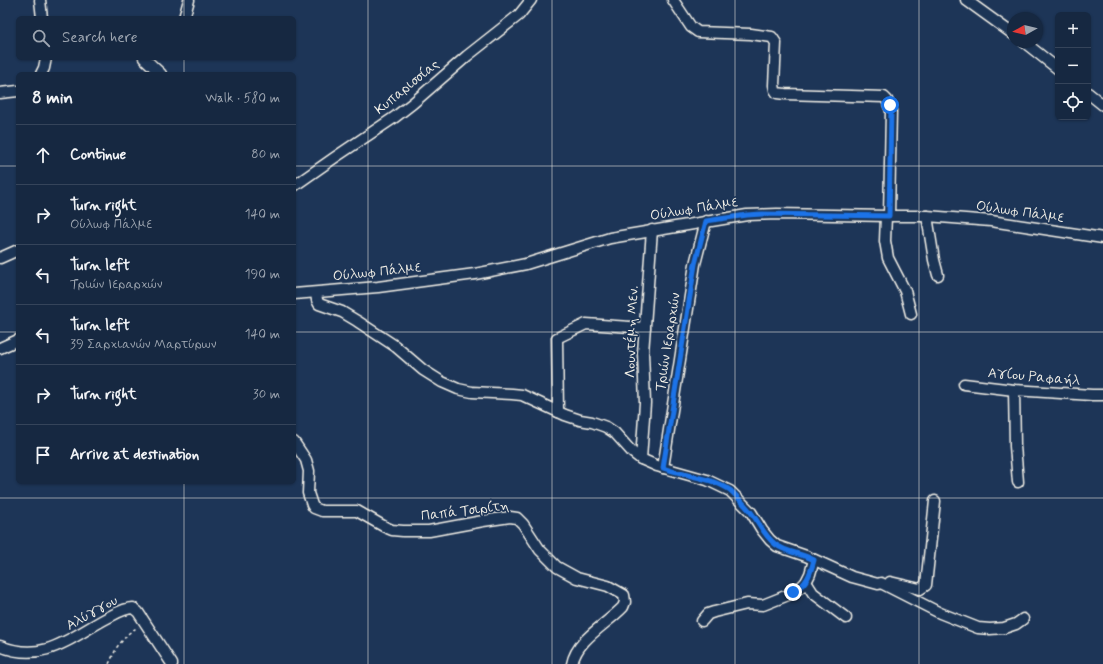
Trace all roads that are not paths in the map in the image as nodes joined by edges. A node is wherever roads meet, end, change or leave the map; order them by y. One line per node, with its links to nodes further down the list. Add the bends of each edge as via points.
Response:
1 (40, 0): 6 (street)
2 (190, 0): 7 (street)
3 (531, 0): 19 (street, Κυπαρισσίας, via 519,15 413,103)
4 (673, 0): 20 (street, via 688,24 698,32 772,37 776,43 774,85 777,93 884,97 888,100 891,110)
5 (966, 0): 8 (street)
6 (42, 16)
7 (185, 16)
8 (1007, 30)
9 (1032, 48): 12 (street)
10 (46, 60): 13 (street)
11 (146, 60): 14 (street)
12 (1055, 67)
13 (42, 72)
14 (159, 72)
15 (16, 91): 16 (street)
16 (0, 93)
17 (1091, 95): 18 (street)
18 (1103, 105)
19 (296, 185)
20 (888, 216): 21 (street, Ούλωφ Πάλμε); 22 (street, Ούλωφ Πάλμε, via 762,214); 30 (street, via 885,241 888,258 905,291)
21 (927, 216): 24 (street, Ούλωφ Πάλμε, via 991,221); 27 (street)
22 (706, 221): 23 (street, Ούλωφ Πάλμε); 40 (street, Τριών Ιεραρχών, via 695,264)
23 (652, 230): 28 (street, Ούλωφ Πάλμε, via 605,239 526,264 476,274); 31 (street, Λουντέμη Μεν.)
24 (1103, 238)
25 (16, 251): 26 (street)
26 (0, 258)
27 (938, 275)
28 (316, 293): 29 (street, Ούλωφ Πάλμε); 37 (street, via 320,304 357,321 442,382 472,392 522,395)
29 (296, 294)
30 (911, 314)
31 (645, 328): 37 (street, via 586,324 557,338); 39 (street, Λουντέμη Μεν., via 645,403)
32 (16, 341): 33 (street)
33 (0, 348)
34 (964, 384): 35 (street, Αγίου Ραφαήλ)
35 (1014, 390): 36 (street, Αγίου Ραφαήλ); 41 (street)
36 (1103, 395)
37 (558, 412): 39 (street, via 611,430)
38 (296, 445): 51 (street, Παπά Τσιρίτη, via 306,460 310,498 312,505 318,510 357,512 392,530 403,531 429,531 510,517 517,518 540,550 557,567 577,578 608,586 624,595 623,607 583,643)
39 (641, 459): 40 (street)
40 (663, 468): 43 (street, via 707,480 730,491 751,512 773,543)
41 (1018, 482)
42 (935, 501): 45 (street, via 926,585 920,589 891,582)
43 (814, 560): 44 (street); 45 (street, via 852,577)
44 (806, 582): 46 (street, via 813,593); 48 (street, via 773,602 747,604 714,612)
45 (881, 583): 47 (street, via 940,613 978,628 1004,628)
46 (846, 618)
47 (1024, 619)
48 (702, 621)
49 (0, 646): 50 (street, Αλύγγου, via 22,653 45,652 130,608 136,609)
50 (172, 664)
51 (572, 664)

